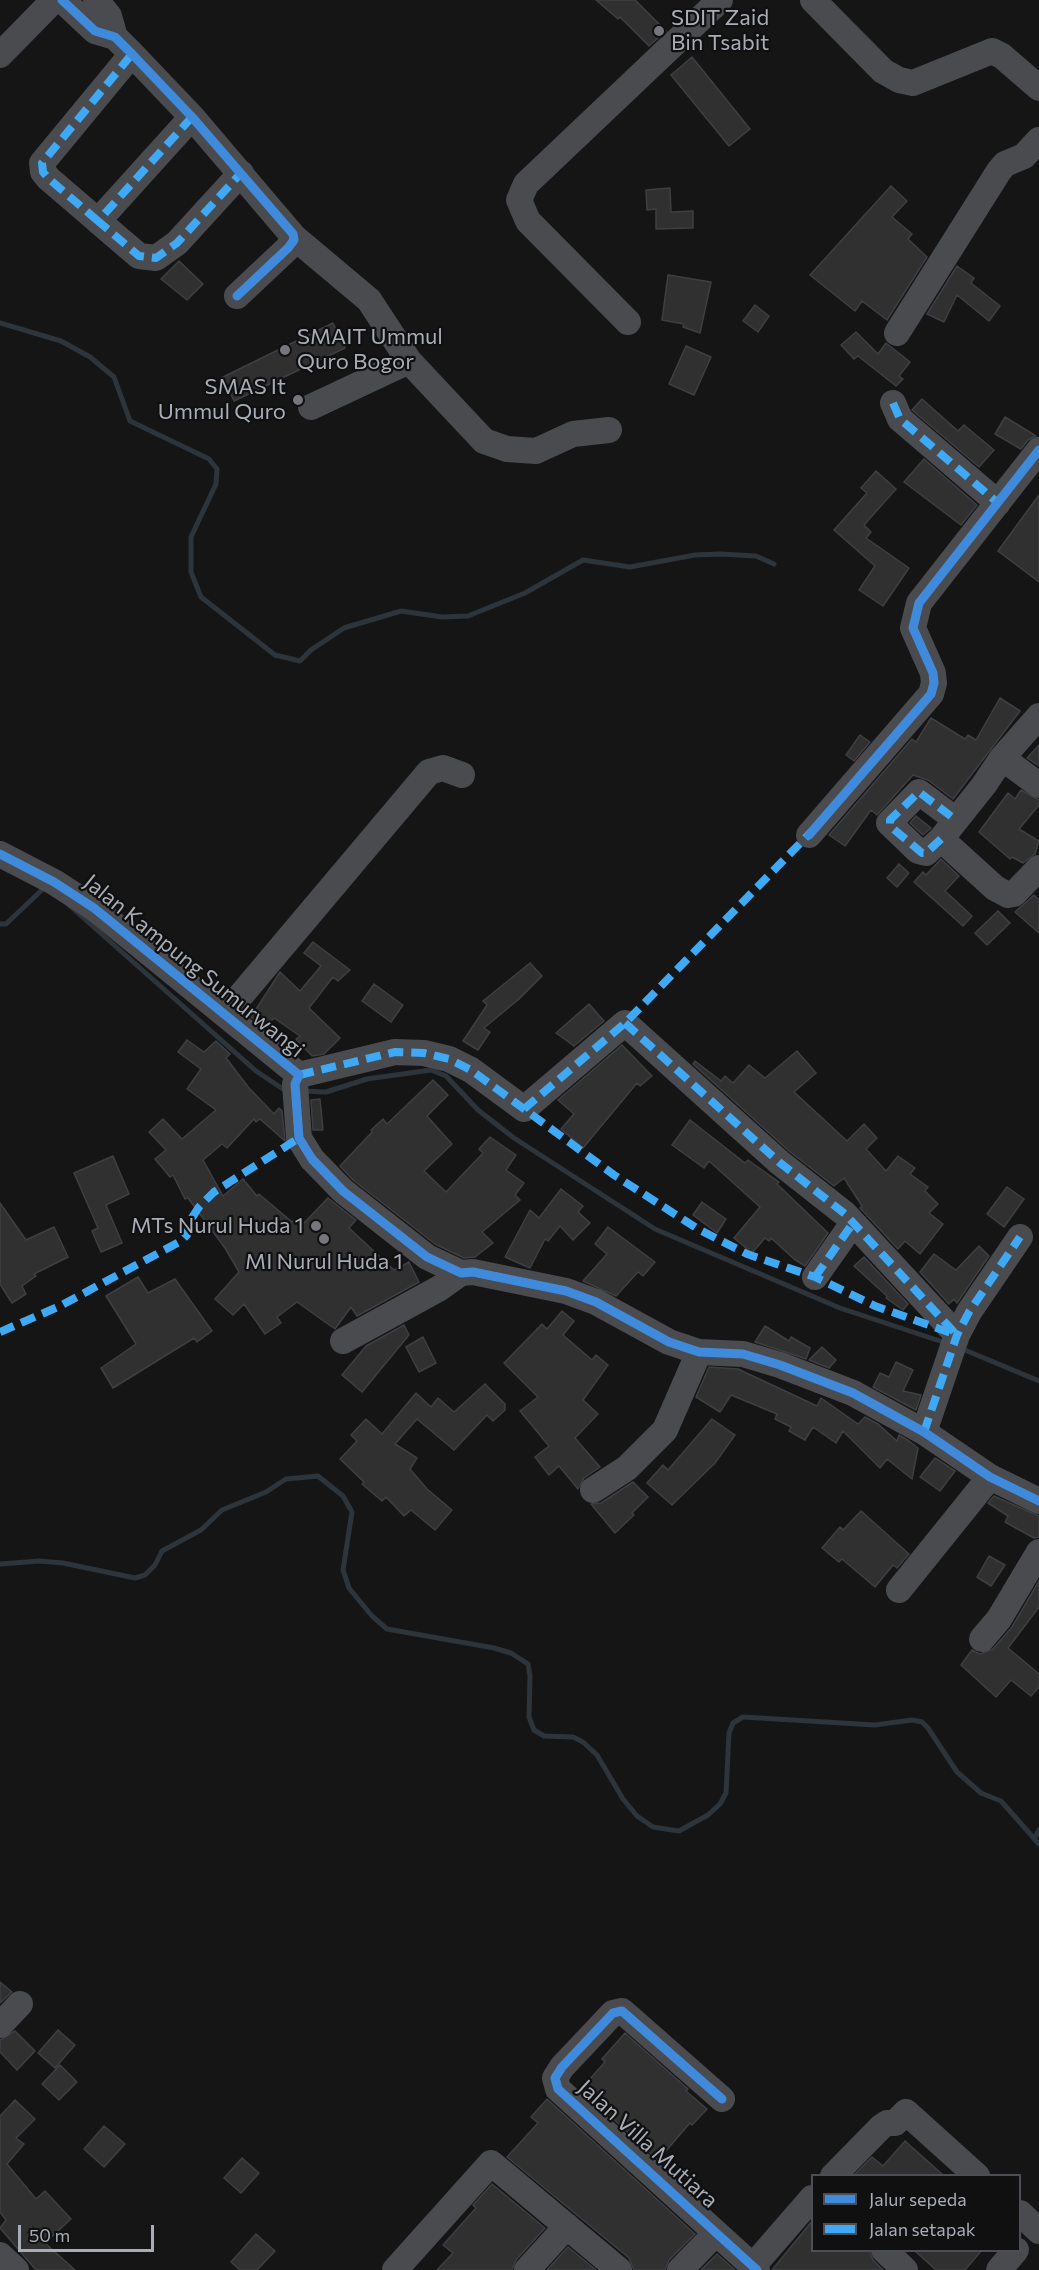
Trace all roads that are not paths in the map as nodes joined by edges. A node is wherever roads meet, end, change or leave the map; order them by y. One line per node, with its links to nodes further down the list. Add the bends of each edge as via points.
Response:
1 (54, 0): 7 (street)
2 (62, 0): 6 (street, via 95,31)
3 (96, 0): 6 (street, via 109,16)
4 (720, 0): 15 (street, via 526,184 519,200 528,221)
5 (813, 0): 8 (street, via 883,71 899,80 913,83 992,51)
6 (123, 46): 9 (street); 12 (street, via 42,163 49,179)
7 (0, 55)
8 (1039, 88)
9 (192, 117): 11 (street); 12 (street)
10 (1039, 140): 16 (street, via 1024,156 999,171)
11 (241, 173): 12 (street, via 177,243 156,258 139,256); 13 (street)
12 (98, 221)
13 (294, 237): 14 (street, via 288,248); 17 (street, via 369,300)
14 (237, 296)
15 (628, 322)
16 (897, 333)
17 (408, 361): 19 (street); 20 (street, via 473,432 495,446 536,451 573,434)
18 (892, 403): 22 (street, via 900,419)
19 (311, 407)
20 (609, 429)
21 (1039, 450): 22 (street)
22 (998, 502): 27 (street, via 919,603 914,616 913,628 933,673 930,694)
23 (1039, 716): 24 (street)
24 (1002, 758): 26 (street); 29 (street, via 948,829 995,888 1008,896)
25 (462, 775): 30 (street, via 443,768 429,772)
26 (1039, 785)
27 (809, 835)
28 (0, 854): 30 (street, Jalan Kampung Sumurwangi, via 94,908)
29 (1039, 868)
30 (226, 1013): 31 (street, Jalan Kampung Sumurwangi)
31 (297, 1089): 32 (street, via 395,1052 424,1053 471,1070 524,1109 624,1023); 34 (street, via 299,1138 324,1174 427,1257)
32 (853, 1223): 35 (street); 37 (street)
33 (1020, 1237): 37 (street, via 969,1312)
34 (461, 1273): 36 (street); 38 (street, via 566,1291 596,1302 669,1342)
35 (815, 1277)
36 (343, 1341)
37 (954, 1344): 39 (street)
38 (699, 1352): 39 (street, via 743,1354 780,1365 853,1394); 41 (street, via 665,1431 627,1468)
39 (924, 1432): 40 (street)
40 (990, 1477): 42 (street); 44 (street)
41 (593, 1490)
42 (1039, 1501)
43 (1039, 1552): 45 (street, via 999,1619)
44 (899, 1590)
45 (982, 1639)
46 (20, 2004): 47 (street)
47 (0, 2025)
48 (723, 2099): 54 (street, Jalan Villa Mutiara, via 622,2012 612,2013 555,2078 558,2089)
49 (963, 2171): 50 (street, via 906,2112 895,2123 881,2127)
50 (834, 2174)
51 (811, 2200): 59 (street)
52 (1032, 2224): 55 (street)
53 (567, 2226): 61 (street, via 491,2163); 62 (street); 63 (street)
54 (716, 2233): 59 (street, Jalan Villa Mutiara); 64 (street)
55 (1021, 2245)
56 (886, 2252): 65 (street)
57 (1014, 2252): 66 (street)
58 (0, 2254): 60 (street)
59 (755, 2268)
60 (16, 2270)
61 (395, 2270)
62 (527, 2270)
63 (619, 2270)
64 (680, 2270)
65 (905, 2270)
66 (999, 2270)

